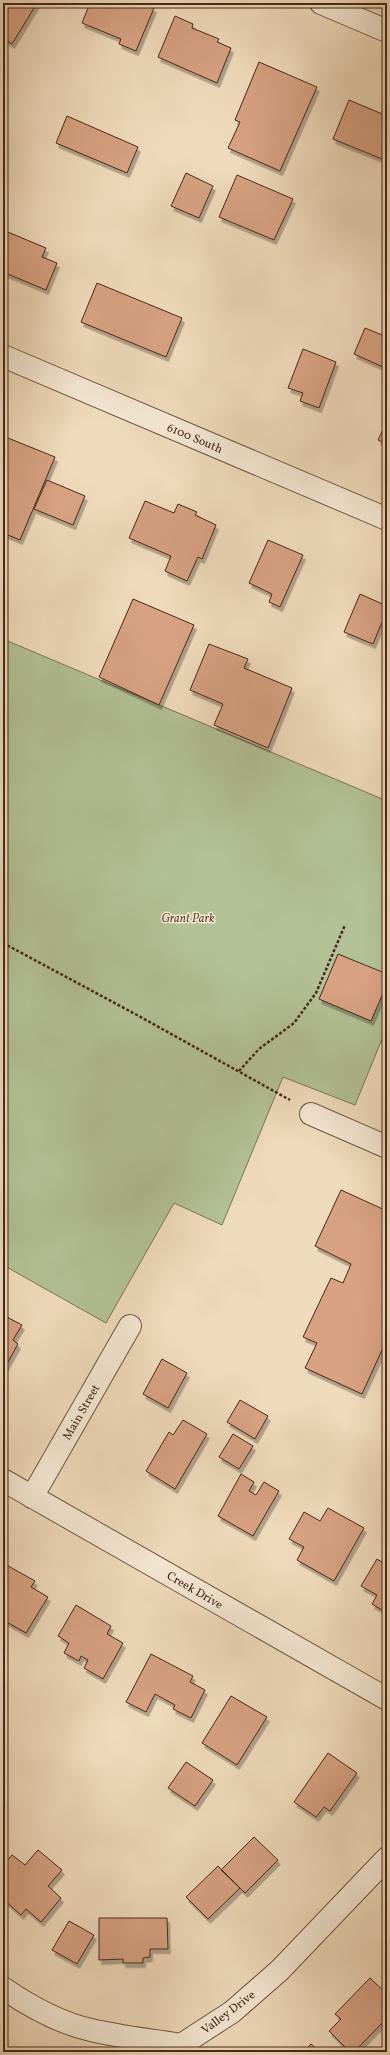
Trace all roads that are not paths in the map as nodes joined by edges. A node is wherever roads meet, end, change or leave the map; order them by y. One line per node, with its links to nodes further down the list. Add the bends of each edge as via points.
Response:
1 (321, 3): 2 (street)
2 (387, 31)
3 (3, 356): 4 (street, 6100 South)
4 (387, 519)
5 (311, 1114): 6 (street)
6 (387, 1147)
7 (130, 1326): 9 (street, Main Street)
8 (3, 1480): 9 (street, Creek Drive)
9 (32, 1497): 10 (street, Creek Drive)
10 (387, 1699)
11 (387, 1858): 13 (street, Valley Drive, via 280,1970 232,2012)
12 (3, 1988): 13 (street, Valley Drive, via 20,2000 55,2017 90,2030)
13 (179, 2048)

